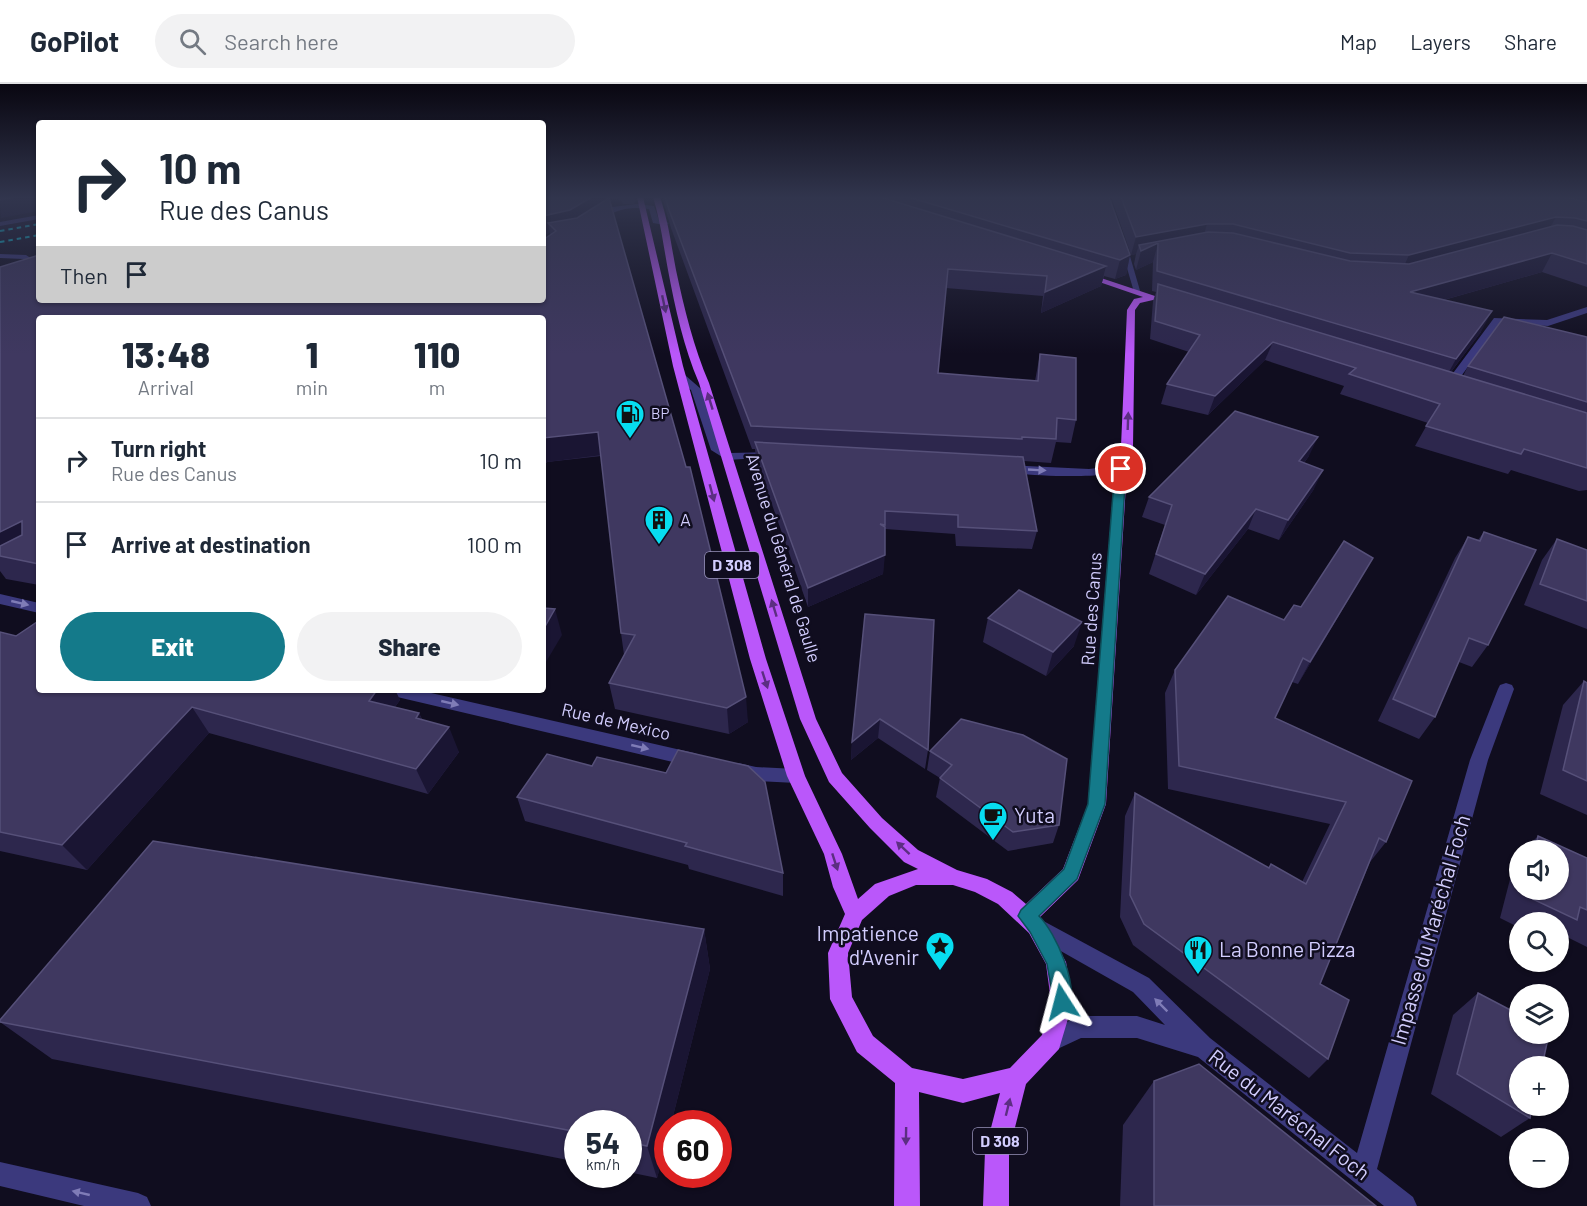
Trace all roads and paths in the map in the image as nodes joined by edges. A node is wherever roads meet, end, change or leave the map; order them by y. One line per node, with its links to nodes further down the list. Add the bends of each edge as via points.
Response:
1 (653, 249): 14 (main road, D 308, one-way to 14)
2 (669, 249): 19 (main road, Avenue du Général de Gaulle / D 308, one-way to 2, via 695,362)
3 (1124, 249): 7 (street)
4 (0, 256): 6 (street)
5 (1138, 259): 7 (street)
6 (36, 261): 8 (street)
7 (1128, 261): 10 (street)
8 (10, 267)
9 (1076, 272): 10 (main road)
10 (1138, 292): 11 (main road)
11 (1153, 297): 12 (main road); 21 (main road, Rue des Canus, one-way to 11, via 1127,446 1131,310 1137,301)
12 (1185, 307)
13 (1587, 310): 16 (street, via 1548,323 1497,320)
14 (681, 377): 19 (street, via 696,389 715,448); 26 (main road, D 308, one-way to 26, via 758,659)
15 (1436, 384): 16 (main road)
16 (1447, 388): 17 (main road)
17 (1458, 391)
18 (782, 455): 19 (street)
19 (727, 457): 27 (main road, Avenue du Général de Gaulle / D 308, one-way to 19, via 911,855 835,777 808,719)
20 (994, 468): 21 (street, one-way to 21, via 1089,474)
21 (1121, 469): 29 (main road, Rue des Canus, via 1096,804 1071,874)
22 (0, 599): 23 (street, one-way to 23)
23 (36, 607)
24 (1506, 690): 34 (street, Impasse du Maréchal Foch, via 1479,760)
25 (406, 693): 26 (street, Rue de Mexico, one-way to 26, via 756,774)
26 (796, 776): 28 (main road, D 308, one-way to 28, via 833,854)
27 (953, 877): 28 (main road, via 916,878 882,890); 29 (main road, via 1005,898)
28 (855, 914): 32 (main road, via 838,953 841,999 865,1044)
29 (1032, 921): 30 (main road, via 1056,962 1062,1002); 31 (street, Rue du Maréchal Foch, one-way to 29, via 1141,985)
30 (1051, 1041): 31 (street, Rue du Maréchal Foch, via 1080,1027 1137,1028); 33 (main road)
31 (1202, 1046): 34 (street, Rue du Maréchal Foch)
32 (907, 1078): 33 (main road, via 963,1091); 37 (main road, one-way to 37)
33 (1016, 1078): 38 (main road, D 308, one-way to 33, via 997,1152)
34 (1363, 1173): 39 (street, Rue du Maréchal Foch)
35 (0, 1174): 36 (street, one-way to 35)
36 (138, 1206)
37 (907, 1206)
38 (996, 1206)
39 (1404, 1206)

